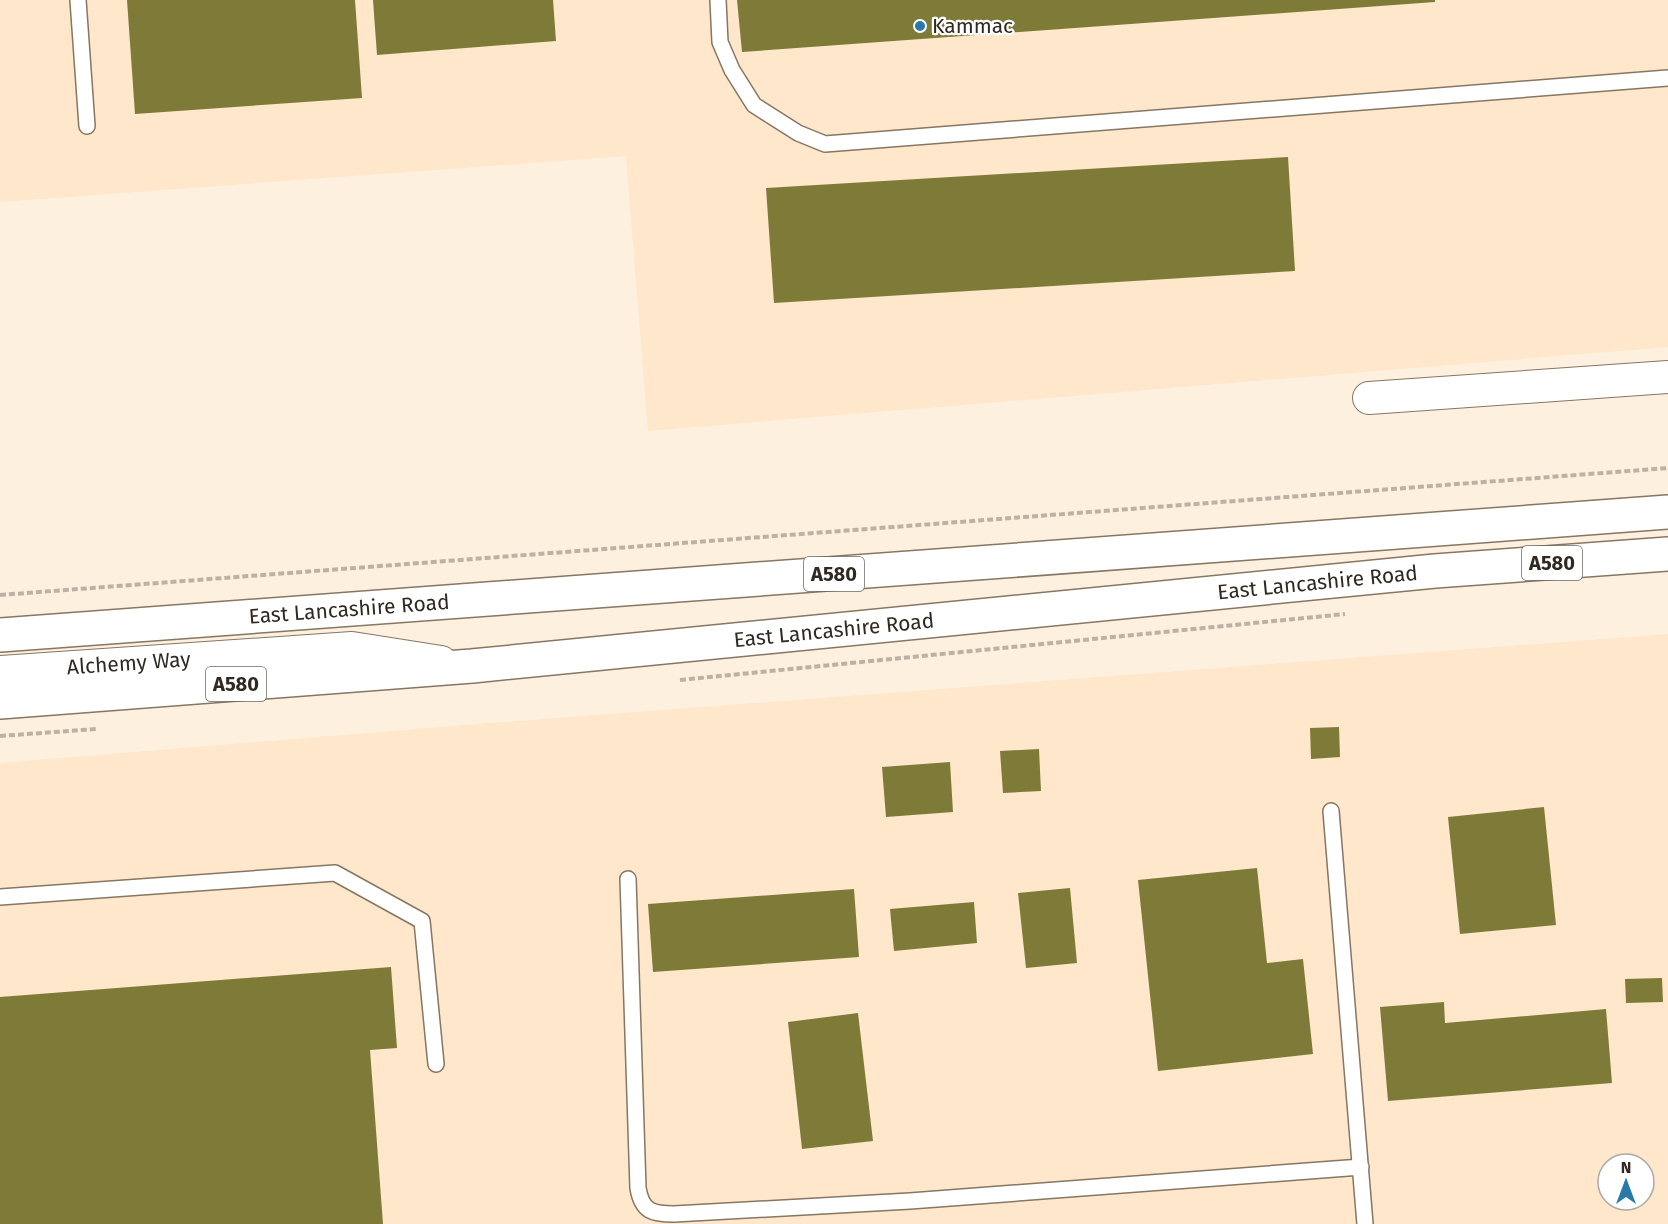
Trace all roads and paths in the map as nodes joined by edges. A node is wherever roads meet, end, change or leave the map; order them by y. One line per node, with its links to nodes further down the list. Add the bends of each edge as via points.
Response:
1 (78, 0): 4 (lane)
2 (718, 0): 3 (lane, via 720,42 754,105 798,133 825,144)
3 (1668, 78)
4 (87, 126)
5 (1668, 377): 6 (street)
6 (1369, 398)
7 (1668, 468): 10 (path)
8 (1668, 512): 11 (highway, East Lancashire Road / A580)
9 (1668, 554): 12 (highway, East Lancashire Road / A580, via 1435,571)
10 (0, 595)
11 (0, 635)
12 (472, 666): 13 (street, Alchemy Way, via 352,648); 14 (highway, East Lancashire Road / A580)
13 (0, 672)
14 (0, 702)
15 (1331, 811): 19 (lane)
16 (628, 879): 19 (lane, via 638,1188 646,1208 658,1214 910,1202)
17 (0, 897): 18 (lane, via 335,873 422,921)
18 (436, 1064)
19 (1361, 1167): 20 (lane)
20 (1365, 1224)

